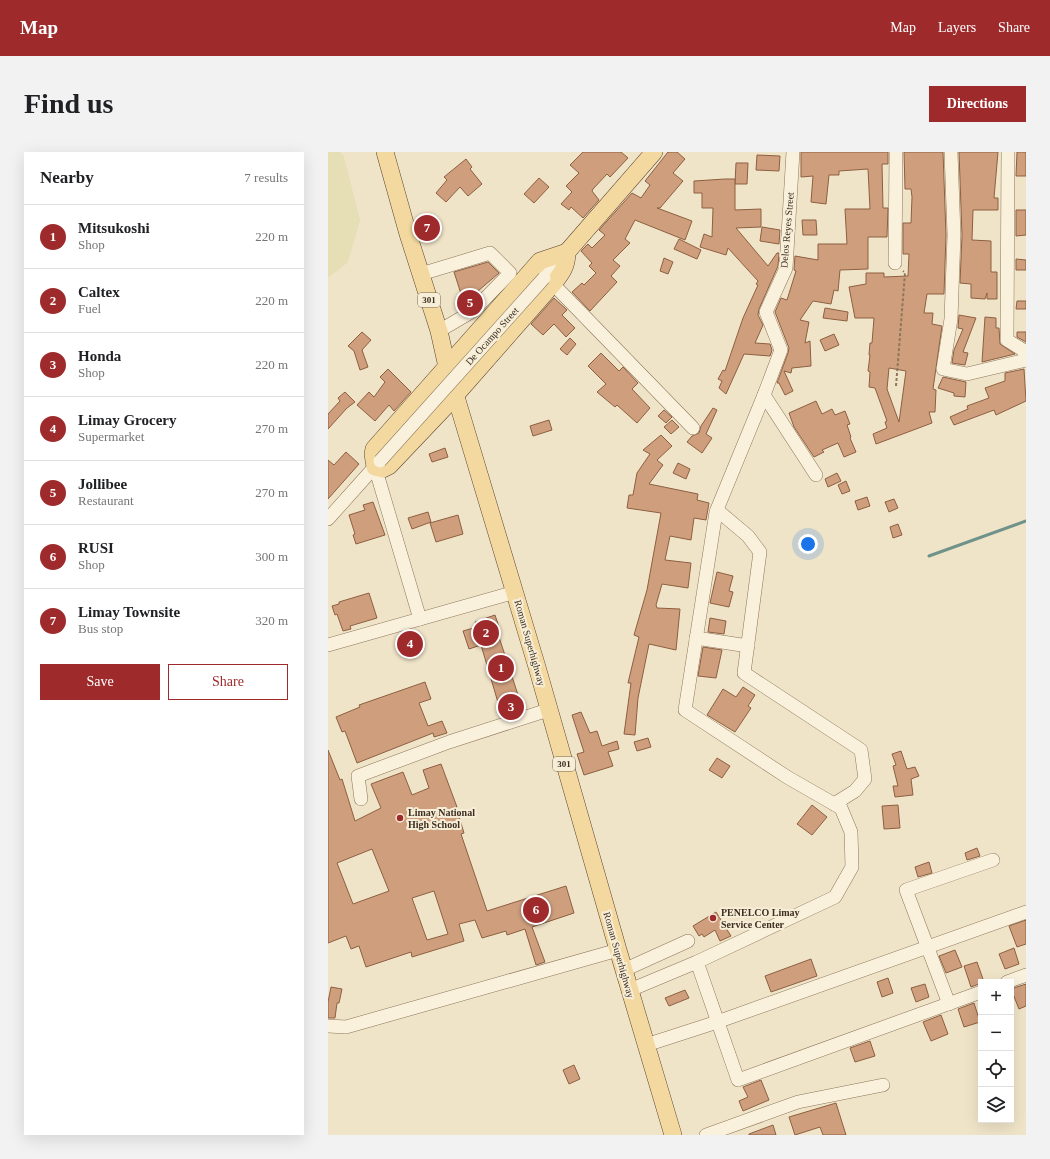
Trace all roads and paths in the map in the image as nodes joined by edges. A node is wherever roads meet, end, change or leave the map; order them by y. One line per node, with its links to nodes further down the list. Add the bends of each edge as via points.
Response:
1 (385, 152): 9 (main road, Roman Superhighway / 301)
2 (654, 152): 7 (main road)
3 (793, 152): 16 (street, Delos Reyes Street, via 786,268 766,312 781,350)
4 (896, 152): 8 (street)
5 (951, 152): 12 (street, via 954,235 951,312 943,369 967,374)
6 (1008, 152): 12 (street, via 1007,340 1022,350)
7 (567, 252): 10 (main road, via 567,264); 13 (main road, via 540,261)
8 (895, 264): 14 (path, via 905,273)
9 (421, 274): 11 (main road, Roman Superhighway / 301); 11 (street, via 490,253 510,273 473,311)
10 (549, 281): 15 (main road); 17 (street); 18 (street, De Ocampo Street, bridge)
11 (439, 331): 13 (main road, Roman Superhighway / 301)
12 (1026, 359)
13 (447, 367): 15 (main road, Roman Superhighway / 301); 18 (main road, via 374,449 373,454)
14 (896, 386)
15 (456, 394): 18 (main road, via 389,466 383,469); 22 (main road, Roman Superhighway / 301)
16 (764, 395): 19 (street); 20 (street)
17 (693, 428)
18 (378, 464): 21 (street, De Ocampo Street); 23 (street)
19 (816, 475)
20 (717, 510): 24 (street); 26 (street, via 748,536 760,552)
21 (328, 519)
22 (515, 592): 23 (street); 27 (main road, Roman Superhighway / 301)
23 (420, 619): 25 (street)
24 (696, 638): 26 (street); 29 (street, via 685,710 787,777)
25 (328, 645)
26 (748, 646): 29 (street, via 744,673 861,750 865,779 855,791)
27 (548, 710): 28 (street, via 449,742 358,776); 34 (main road, Roman Superhighway / 301)
28 (361, 799)
29 (834, 804): 35 (street, via 841,808 851,832 852,867 835,897)
30 (993, 860): 33 (street, via 906,890)
31 (1026, 912): 33 (street)
32 (688, 941): 36 (street)
33 (928, 947): 41 (street); 42 (street)
34 (618, 950): 36 (main road, Roman Superhighway / 301); 43 (street, via 346,1027)
35 (697, 962): 39 (street); 42 (street)
36 (624, 970): 39 (main road, Roman Superhighway / 301)
37 (1026, 975): 38 (street)
38 (1014, 979)
39 (630, 990): 44 (main road, Roman Superhighway / 301)
40 (978, 993): 41 (street)
41 (949, 1004): 42 (street, via 738,1080)
42 (717, 1022): 44 (street)
43 (328, 1026)
44 (646, 1045): 46 (main road, Roman Superhighway / 301)
45 (883, 1086): 47 (street, via 798,1102)
46 (673, 1135)
47 (706, 1135)

